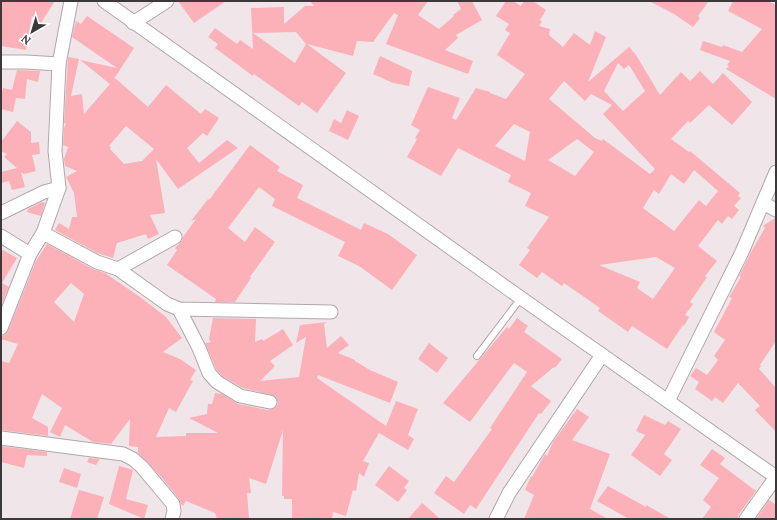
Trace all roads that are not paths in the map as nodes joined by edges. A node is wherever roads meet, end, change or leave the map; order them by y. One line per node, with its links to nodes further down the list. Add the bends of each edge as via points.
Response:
1 (71, 1): 6 (street)
2 (104, 1): 4 (street)
3 (168, 1): 4 (street)
4 (133, 23): 17 (street)
5 (1, 62): 6 (street)
6 (59, 64): 8 (street, via 55,150)
7 (776, 172): 9 (street)
8 (59, 188): 11 (street, via 44,192); 12 (street)
9 (763, 203): 10 (street); 23 (street, via 742,252)
10 (776, 210)
11 (1, 214)
12 (43, 233): 15 (street); 16 (street, via 97,262)
13 (1, 236): 15 (street)
14 (175, 237): 16 (street)
15 (30, 254): 20 (street)
16 (118, 269): 18 (street, via 167,304)
17 (521, 298): 21 (street); 22 (lane)
18 (179, 309): 19 (street); 24 (street, via 209,373 217,382 240,396)
19 (331, 312)
20 (1, 328)
21 (602, 355): 23 (street); 28 (street, via 509,493)
22 (478, 356)
23 (668, 401): 26 (street)
24 (270, 402)
25 (1, 438): 27 (street, via 123,454 133,459 173,504)
26 (776, 477): 29 (street)
27 (172, 519)
28 (496, 519)
29 (746, 519)

